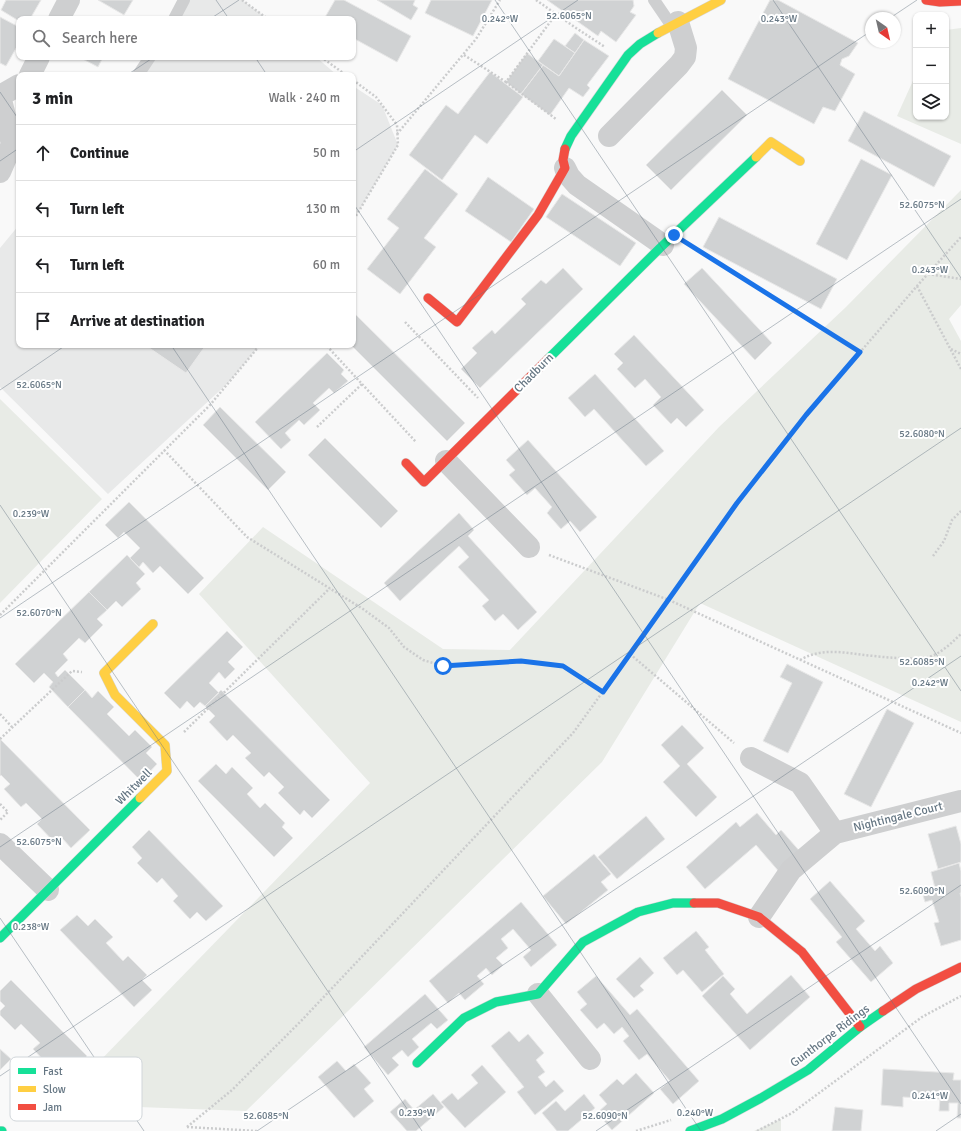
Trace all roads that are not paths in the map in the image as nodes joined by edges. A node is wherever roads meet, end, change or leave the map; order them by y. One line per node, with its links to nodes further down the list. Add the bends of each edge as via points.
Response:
1 (69, 0): 7 (street)
2 (184, 0): 8 (lane)
3 (654, 0): 9 (lane)
4 (721, 0): 9 (street)
5 (926, 0): 6 (street)
6 (961, 1)
7 (61, 16)
8 (176, 16)
9 (674, 24): 16 (street, via 686,48 685,57); 18 (street, via 643,41 625,60 565,148 562,160)
10 (38, 60): 12 (street)
11 (148, 60): 13 (lane)
12 (32, 72)
13 (140, 72)
14 (16, 87): 15 (street)
15 (0, 96): 19 (street, via 12,144)
16 (609, 136)
17 (800, 161): 20 (street, Chadburn, via 771,142)
18 (565, 168): 20 (street, via 577,184); 21 (street, via 538,215 457,322)
19 (0, 172)
20 (669, 240): 23 (street, Chadburn)
21 (428, 298)
22 (406, 463): 23 (street, Chadburn, via 424,482)
23 (443, 464): 24 (street)
24 (529, 547)
25 (153, 624): 30 (street, Whitwell, via 104,673 115,695 165,745 167,771)
26 (751, 758): 28 (street, via 774,778 800,783)
27 (961, 802): 28 (street, Nightingale Court)
28 (835, 833): 31 (street, Nightingale Court, via 792,870)
29 (0, 844): 30 (street)
30 (48, 890): 32 (street, Whitwell)
31 (759, 917): 34 (street, via 718,903 673,903 638,912 583,942); 35 (street, via 802,952)
32 (0, 938)
33 (961, 966): 35 (street, Gunthorpe Ridings, via 916,989)
34 (538, 994): 36 (street); 37 (street, via 496,1002 464,1018)
35 (860, 1027): 38 (street, Gunthorpe Ridings, via 808,1070 722,1119)
36 (590, 1059)
37 (418, 1063)
38 (690, 1131)

